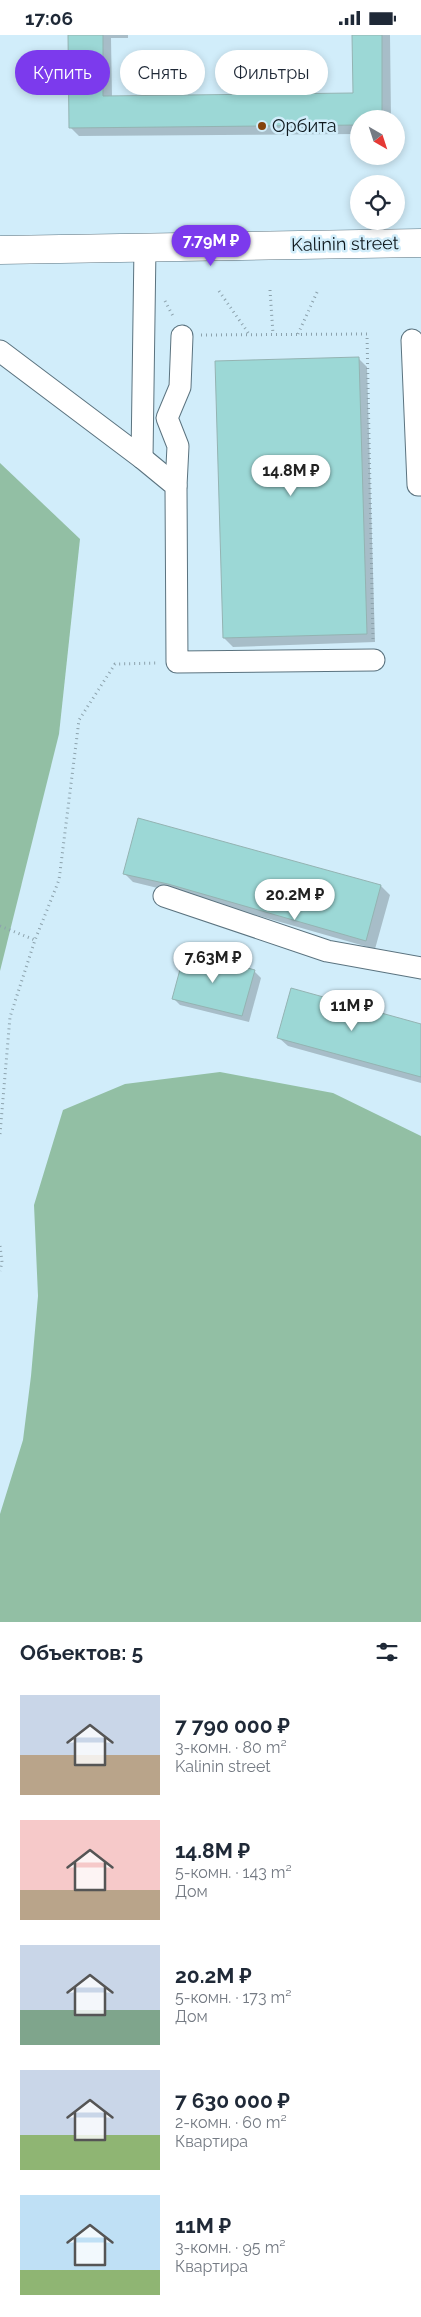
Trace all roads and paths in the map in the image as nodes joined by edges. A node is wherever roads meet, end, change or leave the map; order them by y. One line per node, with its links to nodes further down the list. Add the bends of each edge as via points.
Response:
1 (421, 243): 2 (main road, Kalinin street)
2 (145, 247): 3 (main road, Kalinin street); 14 (street)
3 (0, 250)
4 (318, 290): 8 (path)
5 (219, 291): 9 (path)
6 (270, 291): 10 (path)
7 (161, 292): 11 (path)
8 (298, 334): 10 (path); 17 (path, via 367,334)
9 (250, 335): 10 (path); 11 (path)
10 (273, 335)
11 (182, 336): 16 (street, via 180,387 167,418 178,446)
12 (412, 340): 15 (street, via 418,485)
13 (0, 351): 14 (street)
14 (142, 459): 16 (street)
15 (421, 485)
16 (176, 486): 18 (street)
17 (374, 660): 18 (street)
18 (178, 662): 21 (path, via 115,664 79,719 59,880)
19 (164, 896): 22 (street, via 326,951)
20 (0, 926): 21 (path)
21 (35, 940): 23 (path, via 10,1017)
22 (421, 968)
23 (0, 1134)
24 (0, 1246): 25 (path)
25 (0, 1271)

